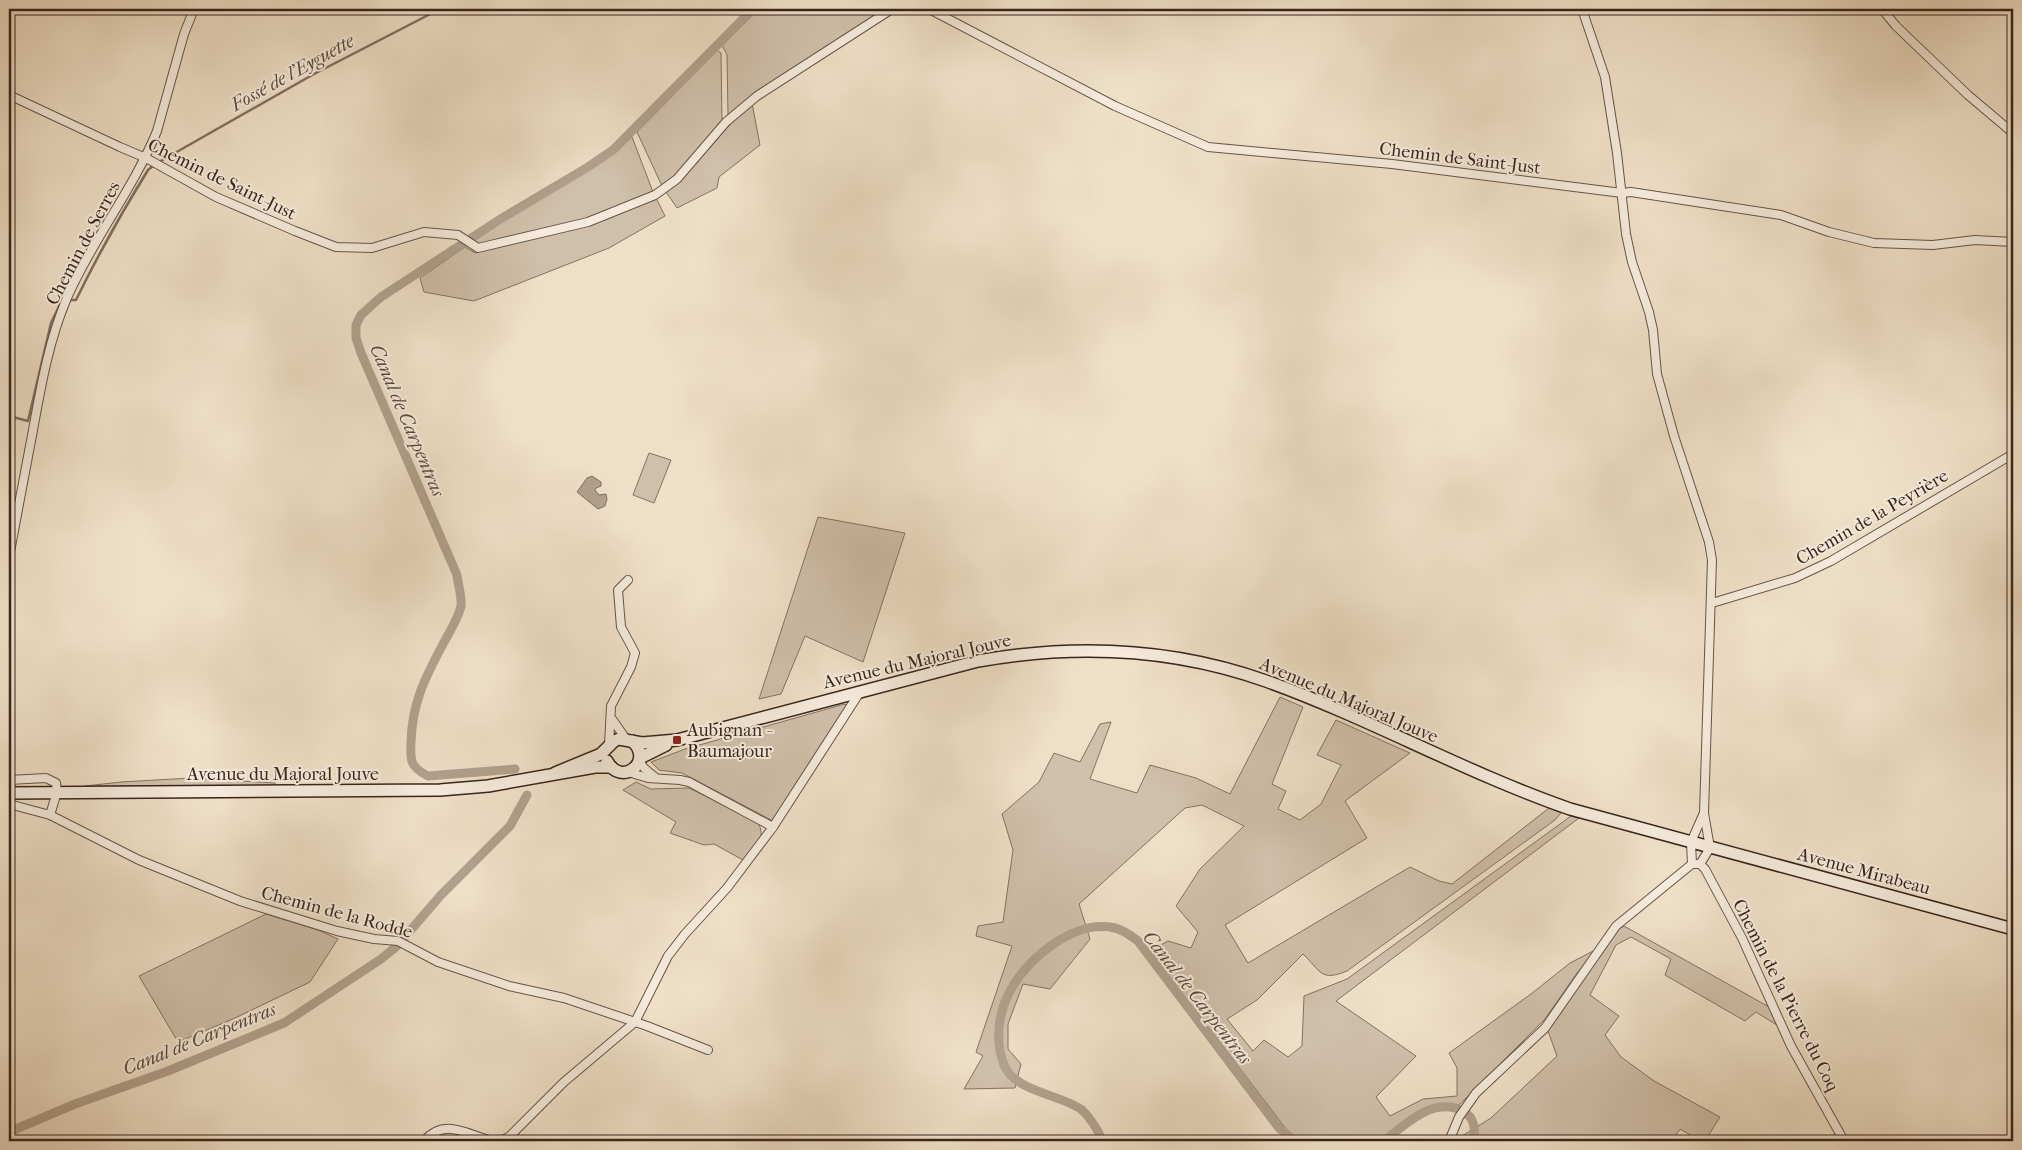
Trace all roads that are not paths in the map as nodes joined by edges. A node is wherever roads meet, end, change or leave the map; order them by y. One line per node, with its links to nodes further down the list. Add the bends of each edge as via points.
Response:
1 (194, 9): 8 (street, Chemin de Serres)
2 (892, 9): 8 (street, Chemin de Saint-Just, via 758,96 726,122 677,178 654,195 588,222 478,248 458,235 424,232 372,248 336,247 216,197)
3 (929, 9): 9 (street, Chemin de Saint-Just, via 1115,106 1208,147 1339,158)
4 (1582, 9): 9 (street, via 1606,77)
5 (1882, 9): 7 (street, via 1968,95)
6 (9, 94): 8 (street, Chemin de Saint-Just)
7 (2013, 134)
8 (146, 158): 12 (street, Chemin de Serres, via 107,222 67,298 45,364)
9 (1622, 194): 10 (street, Chemin de Saint-Just, via 1631,192 1781,215 1874,243); 14 (street, via 1626,234 1653,330 1657,374 1709,542)
10 (2013, 242)
11 (2013, 454): 14 (street, Chemin de la Peyrière, via 1831,561 1795,578)
12 (9, 557)
13 (628, 580): 16 (street, via 618,590 621,627 635,653 611,706)
14 (1712, 603): 29 (street)
15 (861, 691): 18 (main road, Avenue du Majoral Jouve); 31 (street); 32 (main road, Avenue du Majoral Jouve, via 978,661 1043,652 1114,651 1168,657 1265,681 1536,797)
16 (611, 717): 17 (street); 19 (street)
17 (629, 740): 18 (main road, Avenue du Majoral Jouve, via 654,743); 19 (main road, Avenue du Majoral Jouve, via 620,739); 20 (main road, via 639,748)
18 (677, 740): 20 (main road, Avenue du Majoral Jouve)
19 (608, 747): 21 (main road, via 607,762); 23 (main road, Avenue du Majoral Jouve, via 594,758)
20 (639, 760): 22 (main road, Avenue du Majoral Jouve); 24 (street)
21 (611, 767): 22 (main road, Avenue du Majoral Jouve); 23 (main road, Avenue du Majoral Jouve)
22 (628, 772): 24 (street)
23 (555, 773): 27 (main road, Avenue du Majoral Jouve, via 488,786 440,790)
24 (658, 779): 31 (street, via 689,782)
25 (9, 780): 27 (street, via 51,779 56,783)
26 (9, 792): 27 (main road, Avenue du Majoral Jouve)
27 (57, 792): 30 (street)
28 (9, 804): 30 (street)
29 (1704, 813): 32 (street); 33 (street)
30 (50, 815): 36 (street, Chemin de la Rodde, via 139,860 240,901 337,931 402,943 447,965)
31 (772, 827): 36 (street, via 727,888 668,956)
32 (1691, 842): 33 (main road, Avenue du Majoral Jouve); 34 (street)
33 (1708, 847): 34 (street); 35 (main road, Avenue Mirabeau)
34 (1696, 864): 41 (street, via 1616,926 1545,1028 1489,1079 1465,1107); 42 (street, Chemin de la Pierre du Coq, via 1705,869 1742,938 1791,1046)
35 (2013, 929)
36 (635, 1022): 37 (street, Chemin de la Rodde); 40 (street, via 592,1056)
37 (708, 1050)
38 (424, 1141): 39 (street, via 442,1128)
39 (493, 1141)
40 (501, 1141)
41 (1449, 1141)
42 (1844, 1141)

